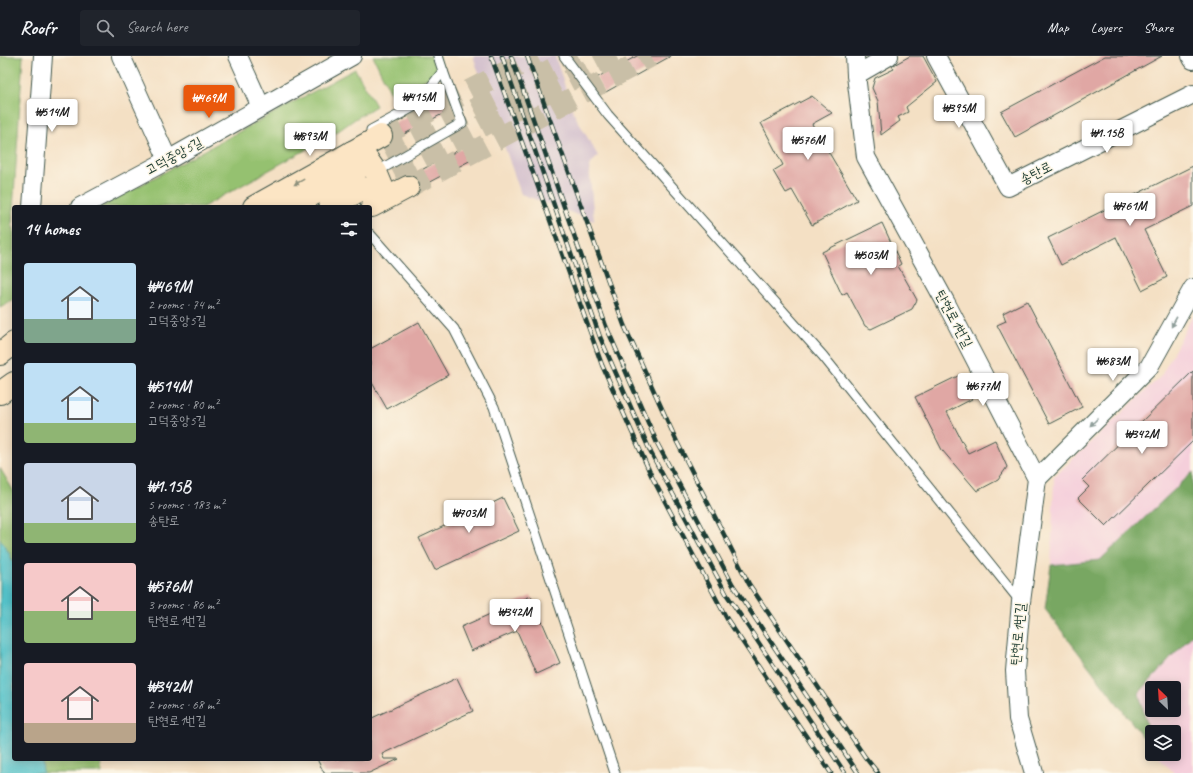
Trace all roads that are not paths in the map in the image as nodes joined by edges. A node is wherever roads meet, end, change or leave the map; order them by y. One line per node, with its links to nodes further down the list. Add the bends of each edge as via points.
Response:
1 (43, 56): 21 (street)
2 (121, 56): 17 (street)
3 (238, 56): 15 (street)
4 (352, 56): 15 (street, 고덕중앙5길)
5 (438, 56): 12 (lane)
6 (564, 56): 36 (lane, via 608,115 823,356)
7 (855, 56): 13 (street, 탄현로1번길)
8 (889, 56): 13 (street)
9 (936, 56): 14 (street, 송탄로, via 1008,187)
10 (1191, 56): 11 (street)
11 (1193, 60)
12 (444, 72): 18 (lane, via 417,105 366,133); 19 (lane, via 462,123)
13 (856, 75): 35 (street, 탄현로1번길, via 866,157 946,303)
14 (1193, 94)
15 (261, 107): 17 (street, 고덕중앙5길)
16 (381, 136): 19 (main road)
17 (168, 160): 22 (street, 고덕중앙5길)
18 (327, 167): 19 (main road); 23 (main road, one-way to 23)
19 (366, 182): 20 (main road); 24 (main road); 25 (main road)
20 (408, 187)
21 (32, 205)
22 (84, 205)
23 (258, 205)
24 (296, 205)
25 (333, 205)
26 (372, 236): 37 (lane, via 454,329 494,406)
27 (1193, 288): 35 (street, one-way to 35, via 1149,367)
28 (12, 345): 29 (main road)
29 (0, 354)
30 (12, 357): 31 (main road)
31 (0, 361)
32 (12, 385): 34 (main road)
33 (12, 391): 34 (main road)
34 (0, 394)
35 (1037, 479): 36 (street, 탄현로1번길)
36 (1021, 602): 38 (street, 탄현로1번길, via 1015,671 1018,719)
37 (616, 773)
38 (1034, 773)

